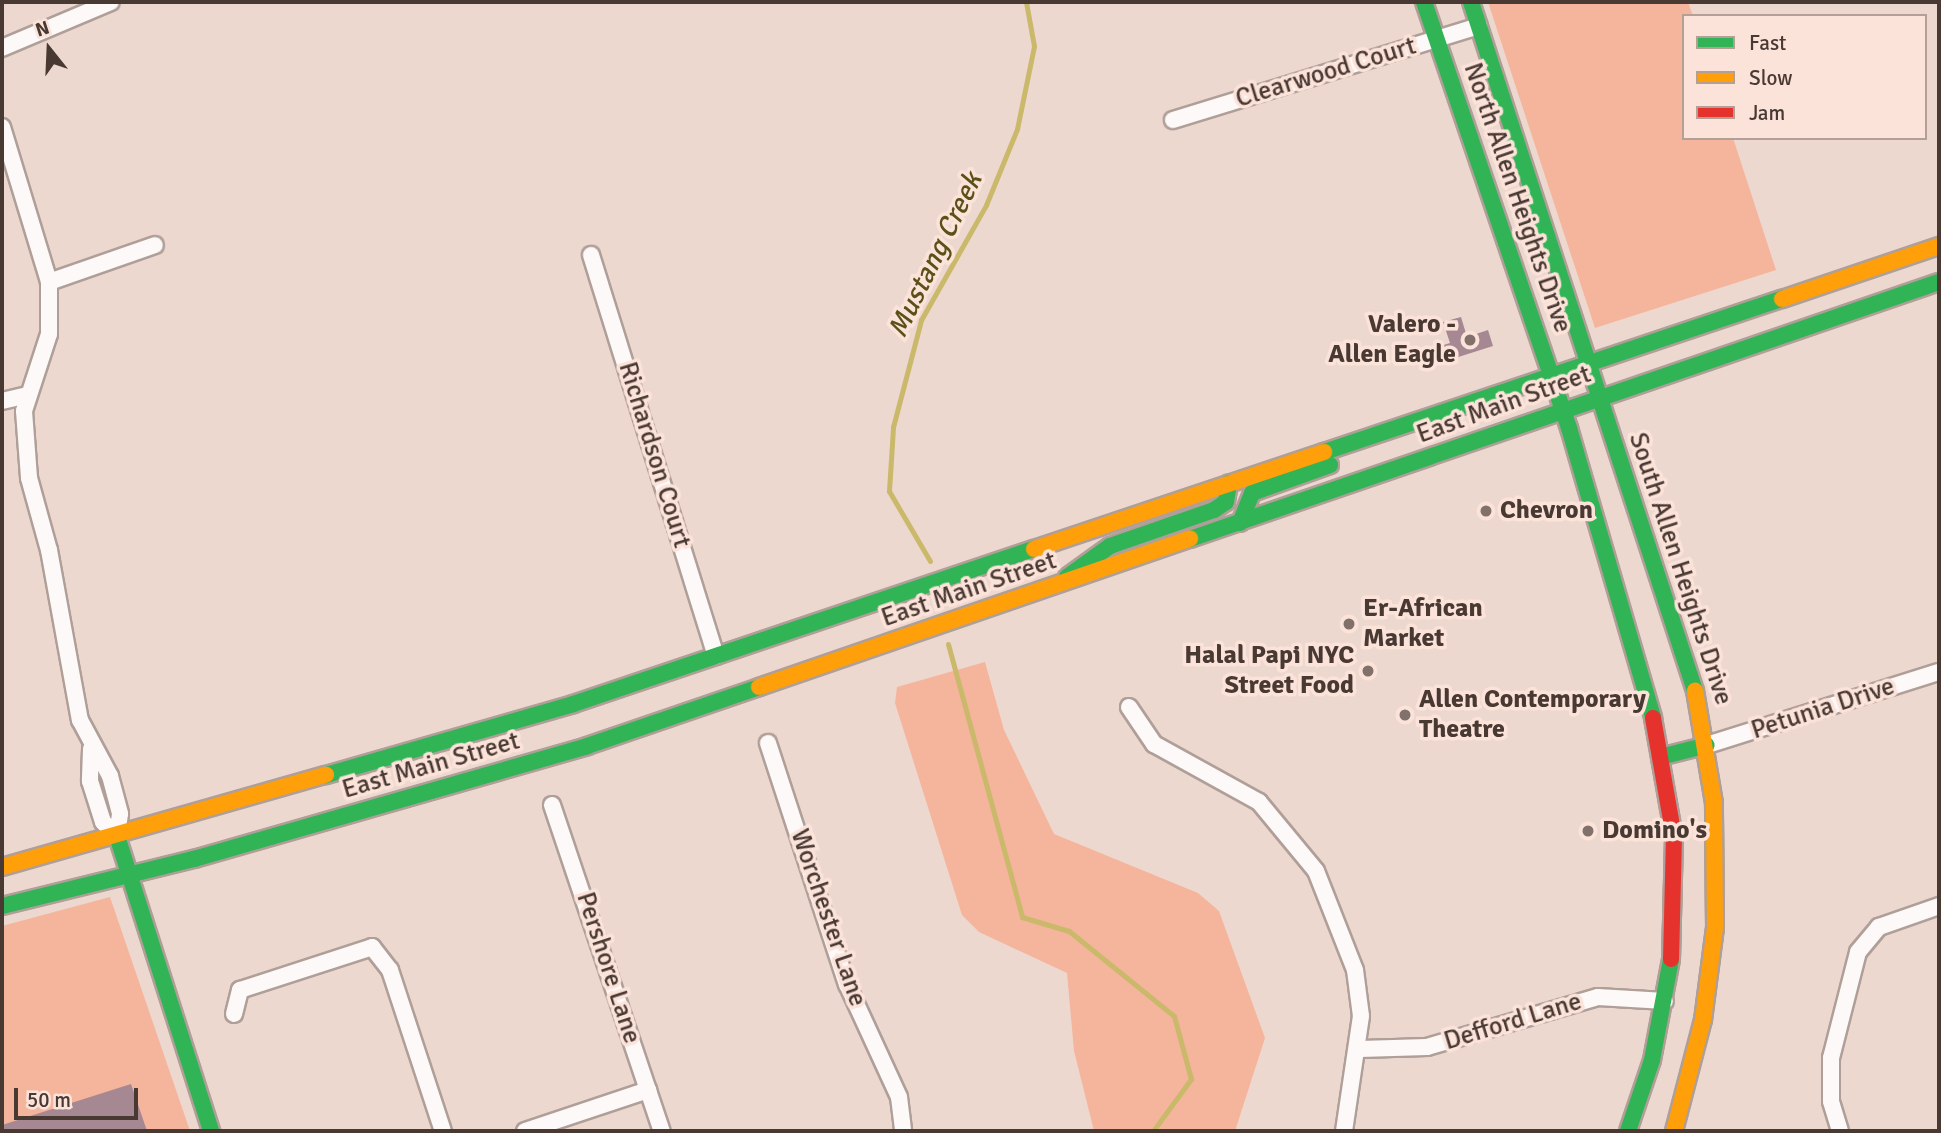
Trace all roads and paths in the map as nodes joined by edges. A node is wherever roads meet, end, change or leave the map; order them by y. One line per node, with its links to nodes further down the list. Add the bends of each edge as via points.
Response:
1 (111, 2): 6 (street)
2 (1424, 2): 5 (main road, North Allen Heights Drive)
3 (1471, 2): 4 (main road, North Allen Heights Drive)
4 (1479, 26): 5 (street, Clearwood Court); 14 (main road, North Allen Heights Drive)
5 (1436, 39): 7 (street, Clearwood Court); 15 (main road, North Allen Heights Drive)
6 (2, 48)
7 (1173, 120)
8 (2, 127): 12 (street)
9 (156, 245): 12 (street)
10 (1939, 246): 14 (main road, East Main Street)
11 (591, 255): 24 (street, Richardson Court)
12 (49, 282): 16 (street, via 48,334)
13 (1939, 282): 17 (main road, East Main Street)
14 (1586, 364): 15 (main road, East Main Street); 17 (main road, North Allen Heights Drive)
15 (1552, 376): 19 (main road, North Allen Heights Drive); 20 (main road, East Main Street)
16 (27, 395): 18 (street); 31 (street, via 29,478 91,749 90,781 103,822)
17 (1598, 397): 19 (main road, East Main Street); 28 (main road, South Allen Heights Drive, via 1679,633)
18 (2, 401)
19 (1563, 410): 22 (main road, East Main Street); 29 (main road)
20 (1388, 429): 21 (main road, East Main Street); 22 (main road, via 1352,457 1252,493)
21 (1229, 483): 23 (main road, via 1226,502 1214,510 1110,546); 24 (main road, East Main Street)
22 (1240, 523): 23 (main road, East Main Street)
23 (1057, 586): 33 (main road, East Main Street, via 587,746)
24 (716, 656): 31 (main road, East Main Street, via 311,783)
25 (1939, 672): 28 (street, Petunia Drive)
26 (1129, 707): 38 (street, via 1154,744 1259,803 1293,836 1334,910 1356,970)
27 (768, 743): 44 (street, Worchester Lane, via 847,984 899,1097)
28 (1707, 745): 29 (main road); 47 (main road, South Allen Heights Drive, via 1717,853 1715,928 1703,1020)
29 (1664, 756): 36 (main road, via 1675,906)
30 (552, 805): 39 (street, Pershore Lane)
31 (117, 836): 32 (main road, East Main Street); 33 (main road)
32 (2, 867)
33 (129, 873): 34 (main road, East Main Street); 40 (main road)
34 (2, 906)
35 (1939, 906): 48 (street, via 1879,927 1858,952 1831,1058 1831,1101)
36 (1665, 1001): 38 (street, Defford Lane, via 1598,997 1427,1047); 46 (main road)
37 (234, 1014): 41 (street, via 240,990 372,947 390,970)
38 (1360, 1049): 45 (street)
39 (648, 1090): 42 (street); 43 (street, Pershore Lane)
40 (211, 1131)
41 (443, 1131)
42 (525, 1131)
43 (662, 1131)
44 (903, 1131)
45 (1344, 1131)
46 (1628, 1131)
47 (1674, 1131)
48 (1840, 1131)

